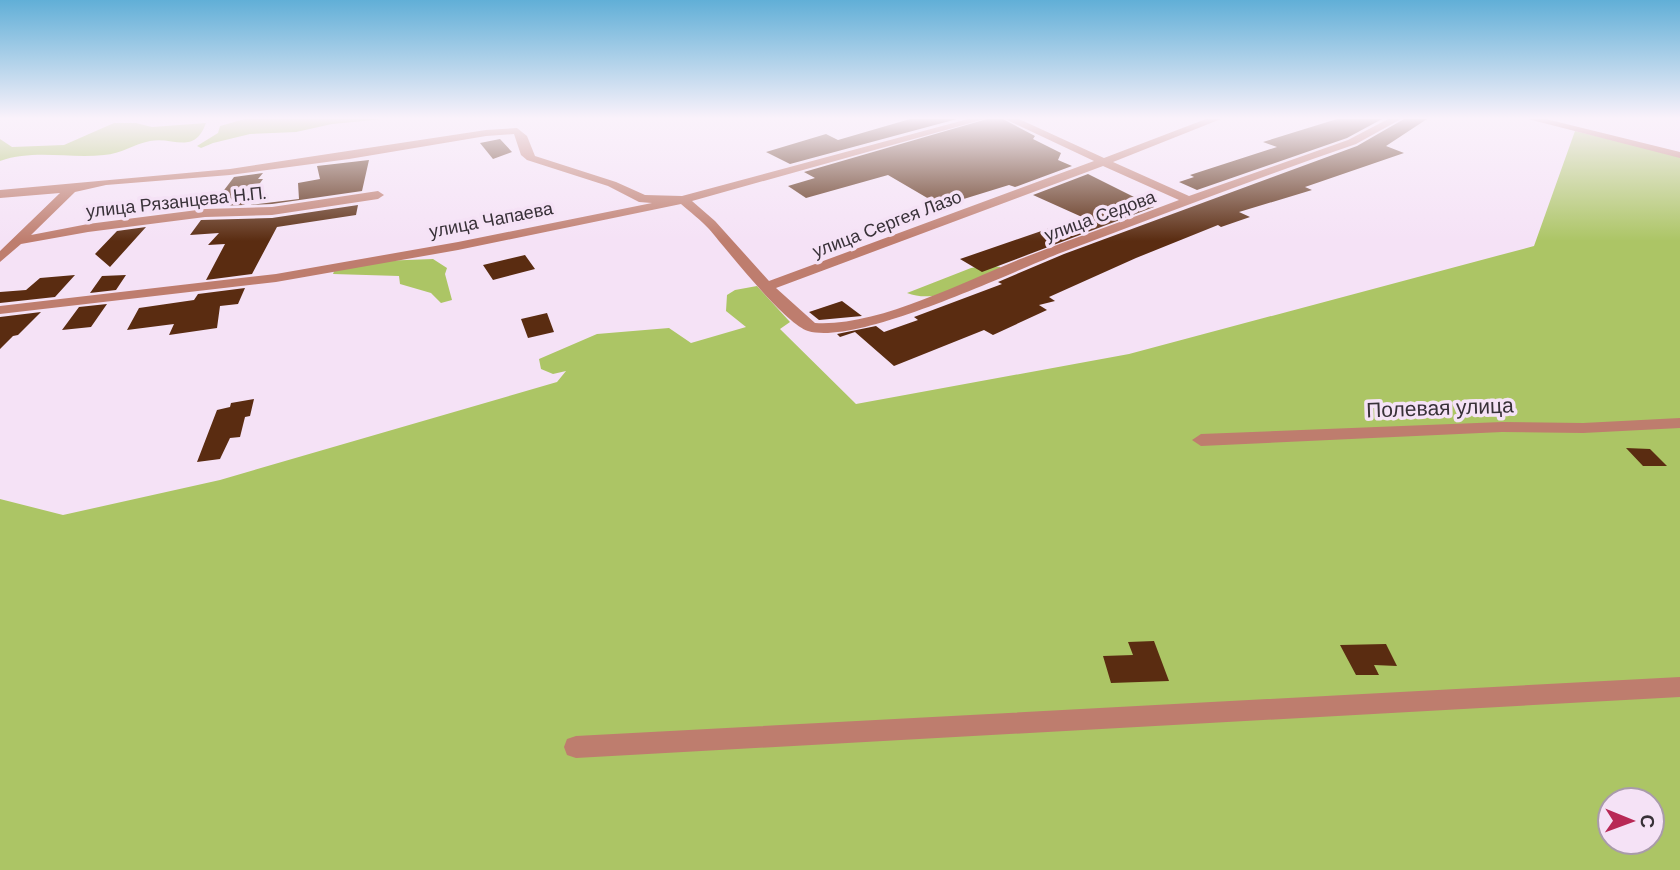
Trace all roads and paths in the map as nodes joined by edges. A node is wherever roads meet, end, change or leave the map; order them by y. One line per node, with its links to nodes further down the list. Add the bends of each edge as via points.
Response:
1 (313, 160): 8 (street)
2 (536, 160): 11 (street, via 643,199)
3 (832, 160): 11 (street, улица Чапаева)
4 (1099, 160): 7 (street)
5 (1114, 160): 7 (street, улица Сергея Лазо)
6 (1298, 160): 12 (street, улица Седова)
7 (1106, 163): 12 (street); 15 (street, улица Сергея Лазо)
8 (71, 189): 9 (street); 13 (street)
9 (0, 194)
10 (378, 195): 13 (street, улица Рязанцева Н.П., via 272,211 205,213)
11 (684, 200): 15 (street); 16 (street, улица Чапаева, via 276,278)
12 (1190, 201): 15 (street, улица Седова, via 950,295 856,324 811,327)
13 (19, 241): 14 (street)
14 (0, 258)
15 (767, 286)
16 (0, 310)
17 (1680, 423): 18 (street, Полевая улица)
18 (1201, 440)
19 (1680, 687): 20 (street)
20 (576, 747)

